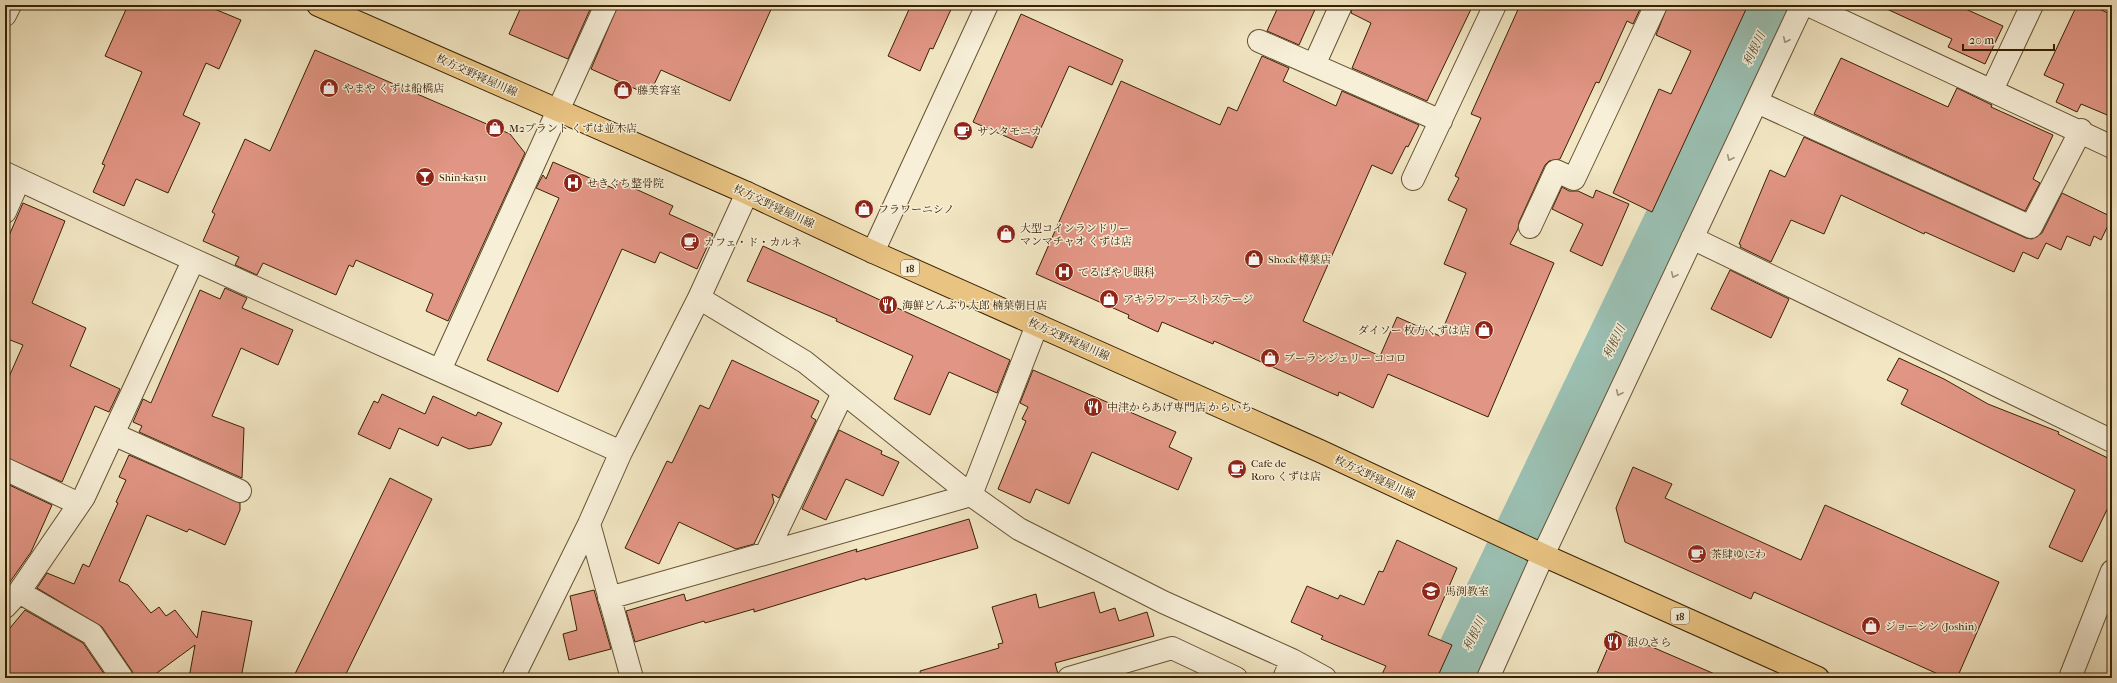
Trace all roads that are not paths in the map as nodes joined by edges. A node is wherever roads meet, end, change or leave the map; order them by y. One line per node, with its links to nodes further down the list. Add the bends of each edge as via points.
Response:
1 (10, 5): 11 (street)
2 (318, 5): 16 (main road, 枚方交野寝屋川線 / 18)
3 (606, 5): 16 (street)
4 (987, 5): 26 (street)
5 (1341, 5): 13 (street)
6 (1495, 5): 17 (street)
7 (1656, 5): 24 (street, via 1574,178 1556,171)
8 (1802, 5): 15 (street, one-way to 15)
9 (1808, 5): 14 (street)
10 (2032, 5): 14 (street)
11 (5, 15)
12 (1259, 41): 13 (street)
13 (1314, 65): 17 (street)
14 (1992, 90): 18 (street)
15 (1756, 102): 18 (street, via 2031,227); 25 (street, one-way to 25)
16 (559, 110): 22 (main road, 枚方交野寝屋川線 / 18); 30 (street)
17 (1440, 121): 21 (street)
18 (2081, 130): 19 (street)
19 (2112, 146)
20 (12, 177): 23 (street); 27 (street)
21 (1413, 179)
22 (747, 193): 26 (main road, 枚方交野寝屋川線 / 18); 28 (street)
23 (5, 212)
24 (1530, 227)
25 (1692, 238): 33 (street); 40 (street, one-way to 40)
26 (873, 252): 29 (main road, 枚方交野寝屋川線 / 18)
27 (193, 262): 30 (street); 32 (street)
28 (699, 298): 31 (street, via 805,362); 34 (street)
29 (1036, 325): 37 (street); 40 (main road, 枚方交野寝屋川線 / 18, via 1320,451)
30 (440, 370): 34 (street)
31 (843, 394): 37 (street); 41 (street)
32 (114, 434): 36 (street); 38 (street)
33 (2112, 441)
34 (621, 452): 39 (street)
35 (5, 469): 38 (street)
36 (240, 491)
37 (971, 495): 41 (street); 45 (street, via 1026,532)
38 (79, 504): 44 (street)
39 (589, 524): 43 (street); 48 (street)
40 (1536, 551): 52 (street); 53 (main road, 枚方交野寝屋川線 / 18)
41 (767, 552): 43 (street)
42 (2112, 571): 54 (street)
43 (609, 598): 49 (street)
44 (12, 600): 47 (street, via 92,634)
45 (1288, 669): 51 (street)
46 (1077, 677): 50 (street, via 1172,648)
47 (122, 678)
48 (513, 678)
49 (632, 678)
50 (1236, 678)
51 (1325, 678)
52 (1488, 678)
53 (1818, 678)
54 (2070, 678)

